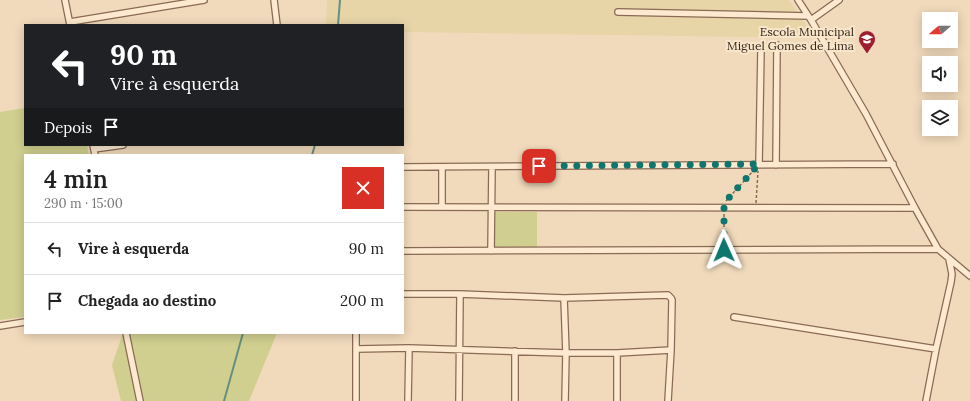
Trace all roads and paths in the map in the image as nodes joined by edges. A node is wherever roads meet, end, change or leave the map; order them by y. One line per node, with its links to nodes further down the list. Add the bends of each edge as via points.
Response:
1 (65, 0): 8 (street)
2 (204, 0): 8 (street)
3 (274, 0): 9 (street)
4 (798, 0): 7 (street)
5 (839, 0): 7 (street)
6 (618, 12): 7 (street)
7 (809, 18): 15 (street, via 866,114)
8 (70, 23)
9 (277, 24)
10 (777, 45): 16 (street)
11 (761, 49): 14 (street)
12 (117, 146): 13 (street)
13 (94, 150)
14 (759, 164): 16 (street); 19 (street); 23 (path, via 726,201); 24 (path)
15 (892, 164): 16 (street); 25 (street)
16 (776, 165)
17 (404, 167): 18 (street)
18 (442, 167): 19 (street); 21 (street)
19 (492, 167): 22 (street)
20 (404, 207): 21 (street)
21 (442, 207): 22 (street)
22 (492, 207): 23 (street); 27 (street)
23 (724, 208): 24 (street); 28 (path)
24 (755, 208): 25 (street)
25 (915, 208): 26 (street)
26 (938, 249): 28 (street); 30 (street)
27 (491, 250): 28 (street); 29 (street)
28 (724, 250)
29 (404, 251)
30 (949, 259): 31 (street); 42 (street, via 951,282)
31 (970, 276)
32 (404, 294): 33 (street)
33 (460, 294): 34 (street); 43 (street)
34 (564, 298): 44 (street, via 668,295 672,300); 47 (street)
35 (734, 317): 42 (street)
36 (24, 322): 37 (street)
37 (0, 326)
38 (126, 334): 48 (street)
39 (356, 334): 41 (street)
40 (409, 348): 41 (street); 43 (street); 50 (street)
41 (356, 349): 49 (street)
42 (936, 349): 56 (street)
43 (459, 350): 45 (street); 51 (street)
44 (671, 350): 46 (street); 55 (street)
45 (515, 351): 47 (street); 52 (street)
46 (617, 352): 47 (street); 54 (street)
47 (566, 353): 53 (street)
48 (140, 401)
49 (356, 401)
50 (408, 401)
51 (459, 401)
52 (515, 401)
53 (565, 401)
54 (617, 401)
55 (668, 401)
56 (926, 401)

